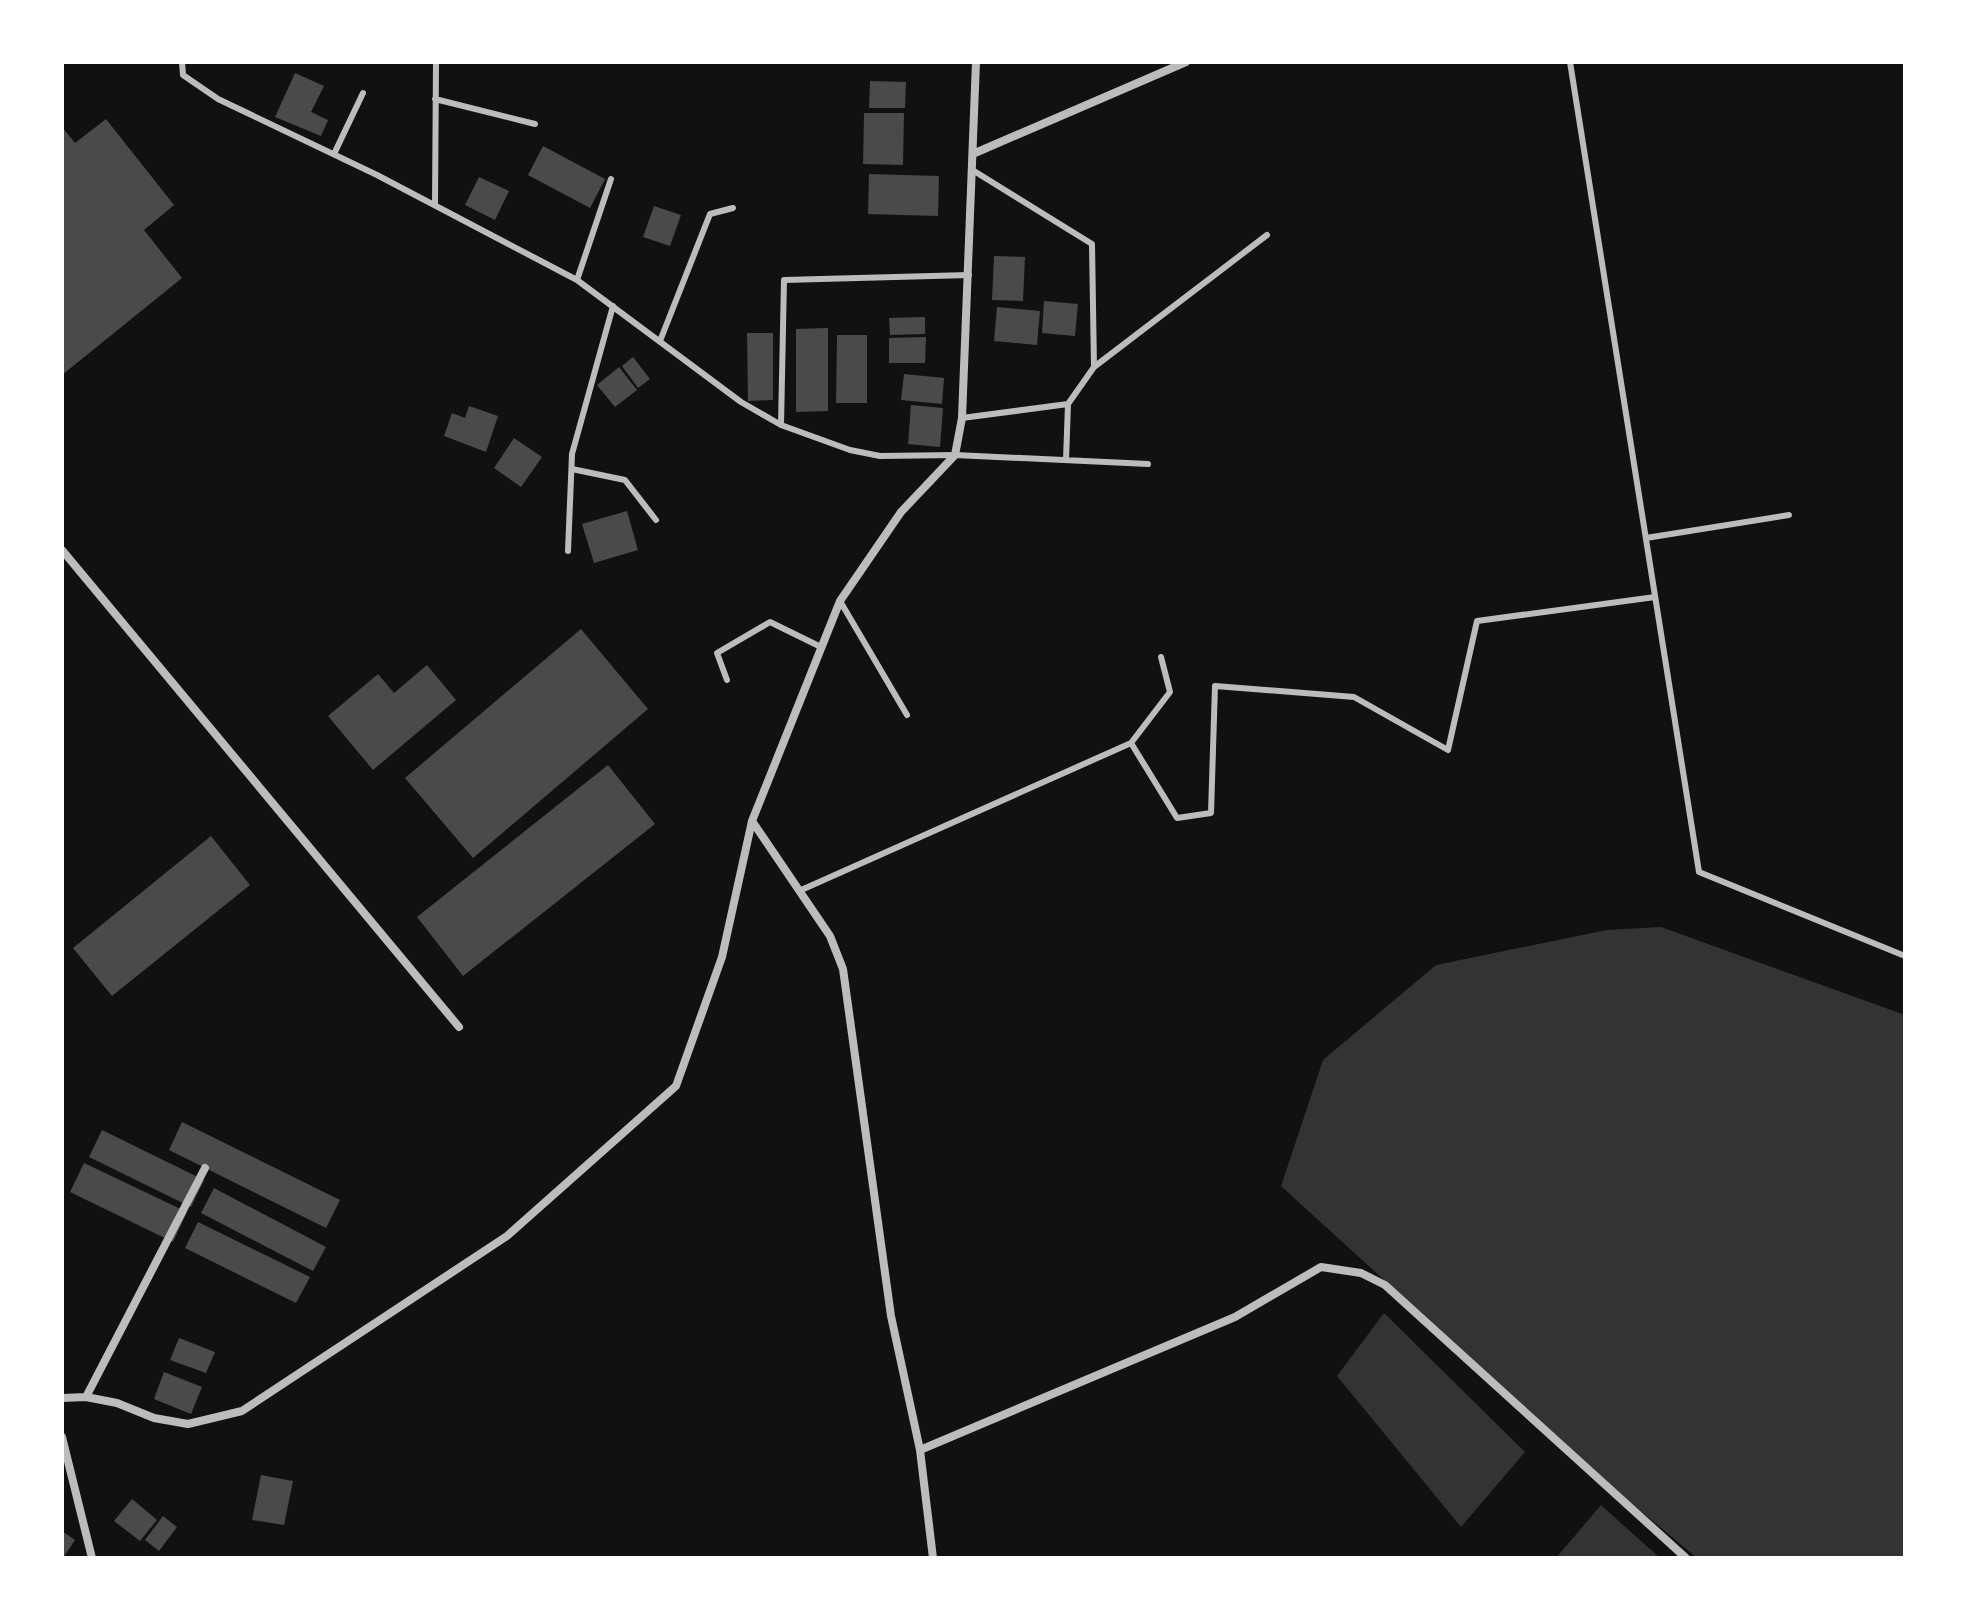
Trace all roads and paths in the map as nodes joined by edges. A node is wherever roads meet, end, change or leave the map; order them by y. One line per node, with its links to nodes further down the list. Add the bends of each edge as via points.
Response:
1 (182, 62): 10 (lane, via 183,75 218,99)
2 (436, 62): 7 (lane)
3 (976, 62): 9 (street)
4 (1186, 62): 9 (street)
5 (1570, 62): 30 (lane)
6 (363, 93): 10 (lane)
7 (435, 99): 8 (lane); 13 (lane)
8 (535, 124)
9 (975, 153): 11 (street)
10 (334, 154): 13 (lane)
11 (974, 171): 16 (street); 20 (lane, via 1092,244)
12 (611, 179): 17 (lane)
13 (435, 205): 17 (lane)
14 (733, 208): 19 (lane, via 710,214)
15 (1267, 235): 20 (lane)
16 (969, 275): 22 (street); 23 (lane, via 784,280)
17 (577, 280): 18 (lane)
18 (613, 306): 19 (lane); 27 (lane)
19 (660, 341): 23 (lane)
20 (1094, 367): 21 (lane)
21 (1068, 404): 22 (lane); 25 (lane)
22 (962, 418): 24 (street)
23 (781, 425): 24 (lane, via 880,456)
24 (955, 455): 25 (lane); 34 (street, via 901,512)
25 (1066, 460): 26 (lane)
26 (1148, 464)
27 (572, 469): 29 (lane, via 625,480); 32 (lane)
28 (1789, 515): 30 (lane)
29 (656, 520)
30 (1646, 538): 33 (lane)
31 (62, 550): 43 (street)
32 (568, 551)
33 (1655, 597): 39 (lane, via 1477,621 1448,750 1354,697 1215,686 1211,813 1177,818); 42 (lane, via 1699,872)
34 (840, 601): 35 (street); 38 (lane)
35 (821, 647): 37 (lane, via 770,622 717,653); 40 (street)
36 (1161, 657): 39 (lane, via 1170,692)
37 (727, 680)
38 (907, 715)
39 (1131, 743): 41 (lane)
40 (752, 821): 41 (street); 45 (street, via 722,957 676,1086 507,1236 242,1411 188,1424)
41 (799, 891): 48 (street, via 830,936 843,969 891,1316)
42 (1905, 956)
43 (459, 1027)
44 (205, 1168): 45 (street)
45 (86, 1397): 46 (street)
46 (62, 1398)
47 (62, 1437): 49 (street)
48 (920, 1450): 50 (street); 51 (street, via 1235,1317 1321,1267 1361,1273 1385,1285)
49 (92, 1558)
50 (933, 1558)
51 (1686, 1558)

